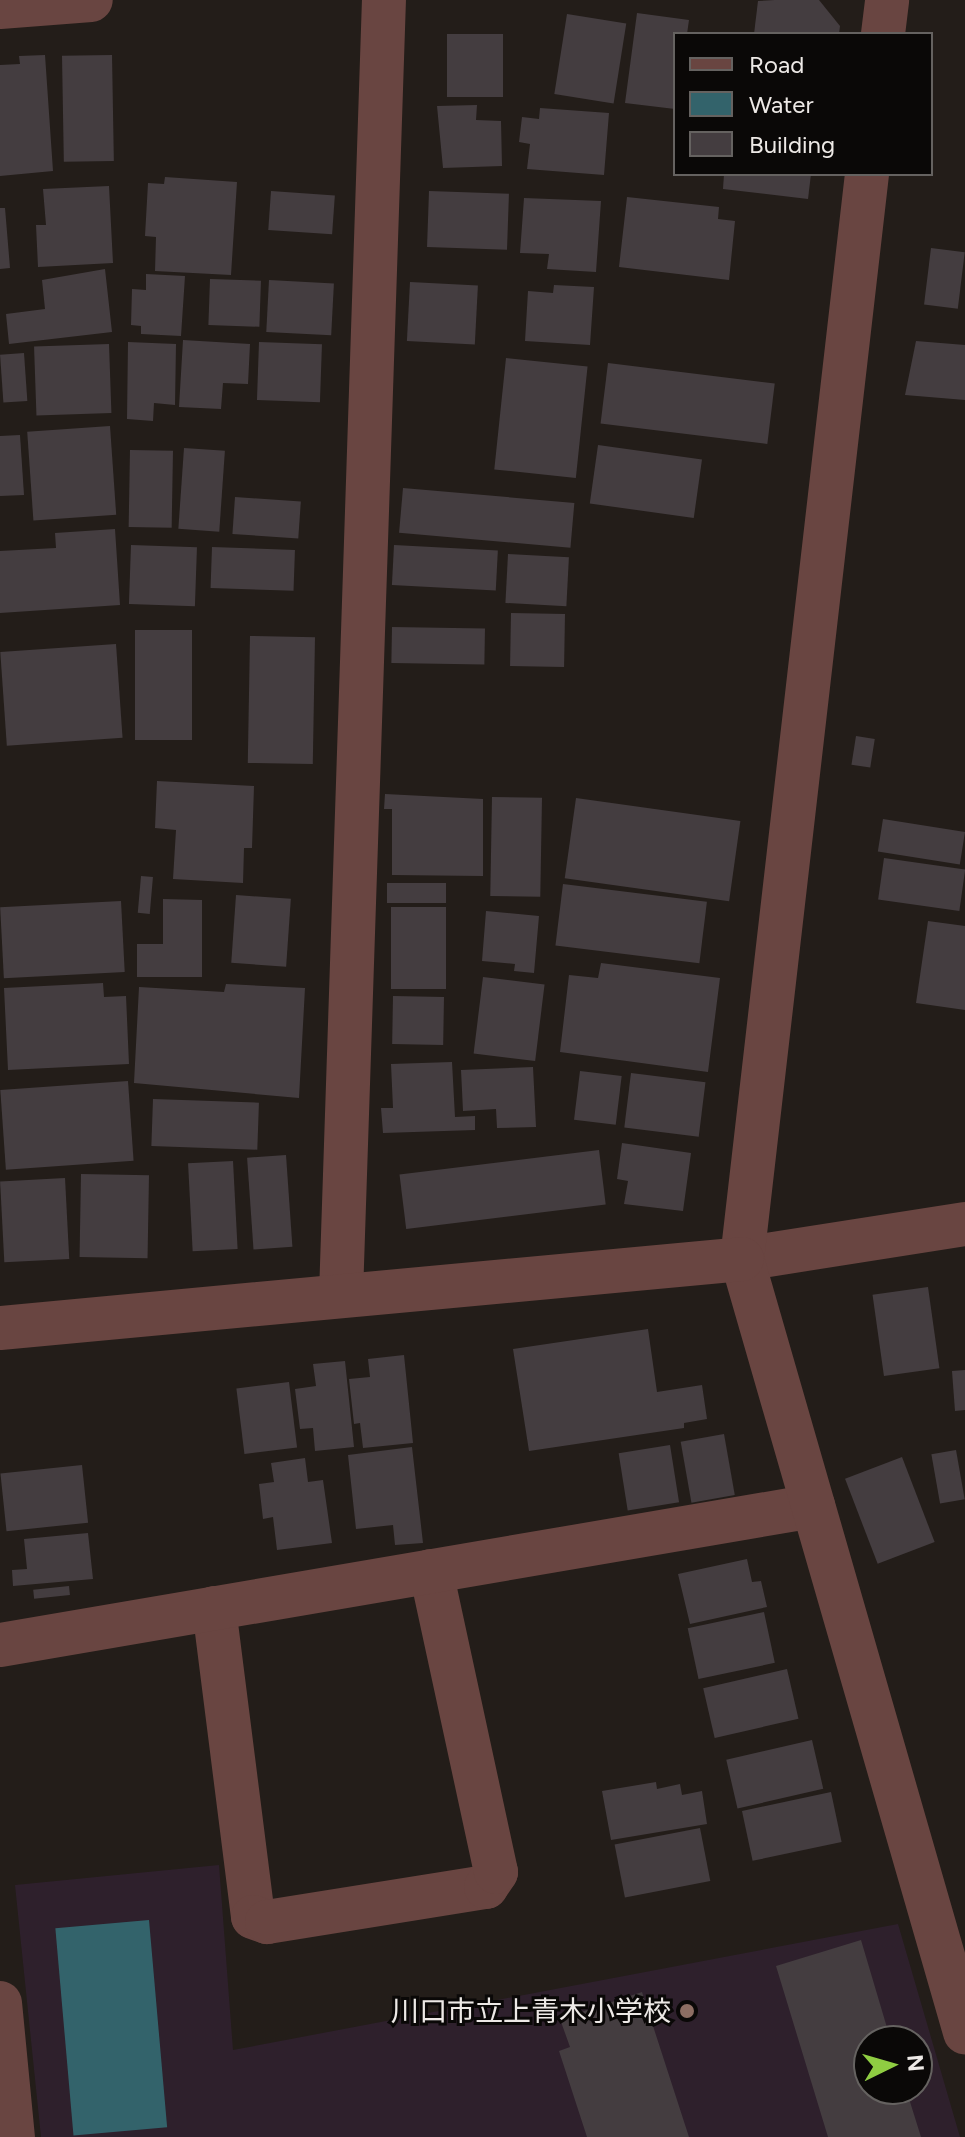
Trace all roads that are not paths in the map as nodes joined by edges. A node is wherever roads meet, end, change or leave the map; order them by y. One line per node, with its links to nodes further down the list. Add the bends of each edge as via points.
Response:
1 (91, 0): 4 (street)
2 (384, 0): 9 (street)
3 (887, 0): 5 (street)
4 (0, 7)
5 (883, 32)
6 (867, 176): 8 (street)
7 (965, 1224): 8 (street)
8 (742, 1259): 9 (street); 11 (street)
9 (341, 1295): 10 (street)
10 (0, 1328)
11 (813, 1506): 12 (street); 16 (street)
12 (431, 1571): 13 (street); 13 (street, via 496,1872 486,1887 267,1922 253,1917)
13 (214, 1608): 14 (street)
14 (0, 1645)
15 (0, 2003): 17 (street)
16 (965, 2032)
17 (13, 2137)

